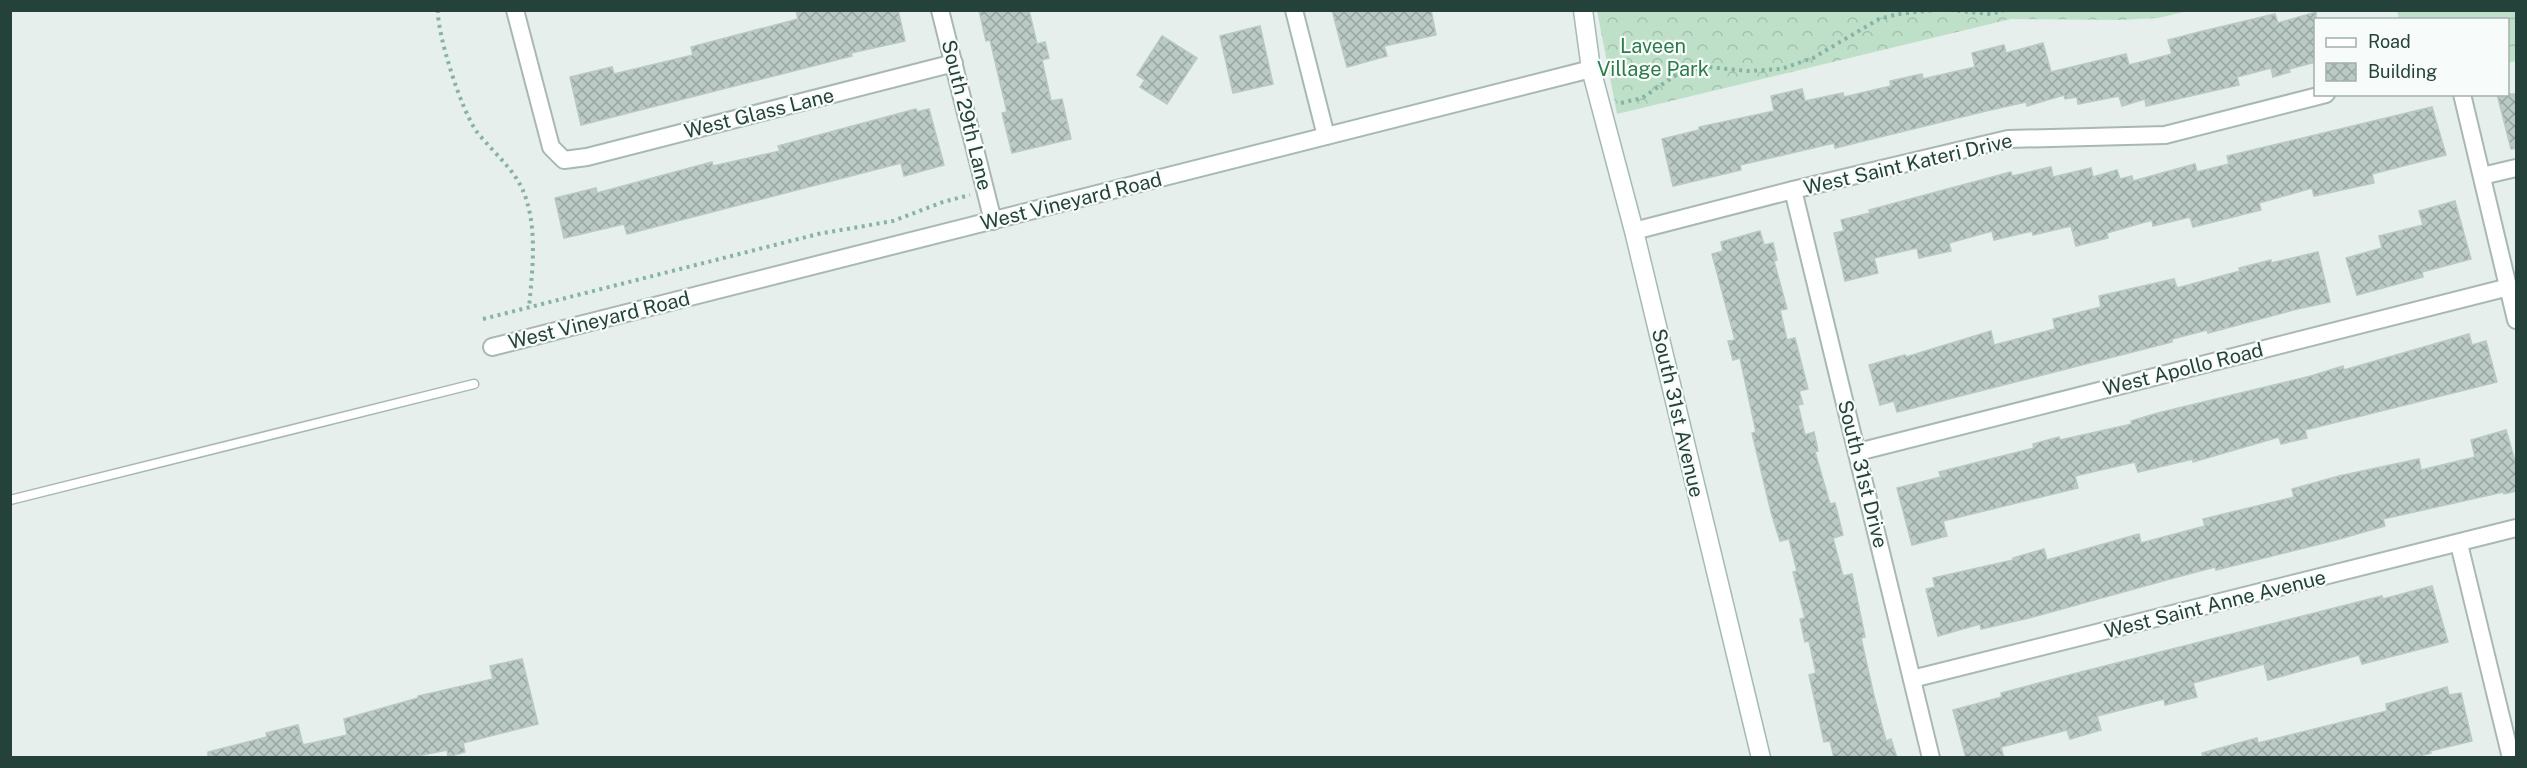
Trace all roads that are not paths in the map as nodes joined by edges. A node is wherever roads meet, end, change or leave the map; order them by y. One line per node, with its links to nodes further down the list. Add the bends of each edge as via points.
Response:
1 (515, 10): 5 (street, West Glass Lane, via 551,147 564,160)
2 (940, 10): 5 (street, South 29th Lane)
3 (1294, 10): 9 (street)
4 (1583, 10): 6 (street)
5 (954, 63): 13 (street, South 29th Lane)
6 (1591, 69): 9 (street, West Vineyard Road); 14 (street, South 31st Avenue)
7 (2318, 96): 12 (street, West Saint Kateri Drive, via 2165,135 2008,139)
8 (2462, 96): 11 (street)
9 (1326, 136): 13 (street, West Vineyard Road)
10 (2517, 168): 11 (street)
11 (2482, 176): 15 (street)
12 (1793, 190): 14 (street, West Saint Kateri Drive); 19 (street, South 31st Drive)
13 (993, 220): 17 (street, West Vineyard Road)
14 (1634, 231): 24 (street, South 31st Avenue)
15 (2509, 287): 16 (street); 19 (street, West Apollo Road)
16 (2517, 320)
17 (492, 347)
18 (474, 384): 20 (lane)
19 (1858, 452): 23 (street, South 31st Drive)
20 (10, 500)
21 (2517, 528): 22 (street, West Saint Anne Avenue)
22 (2459, 544): 23 (street, West Saint Anne Avenue); 26 (street)
23 (1912, 680): 25 (street, South 31st Drive)
24 (1761, 758)
25 (1931, 758)
26 (2511, 758)

